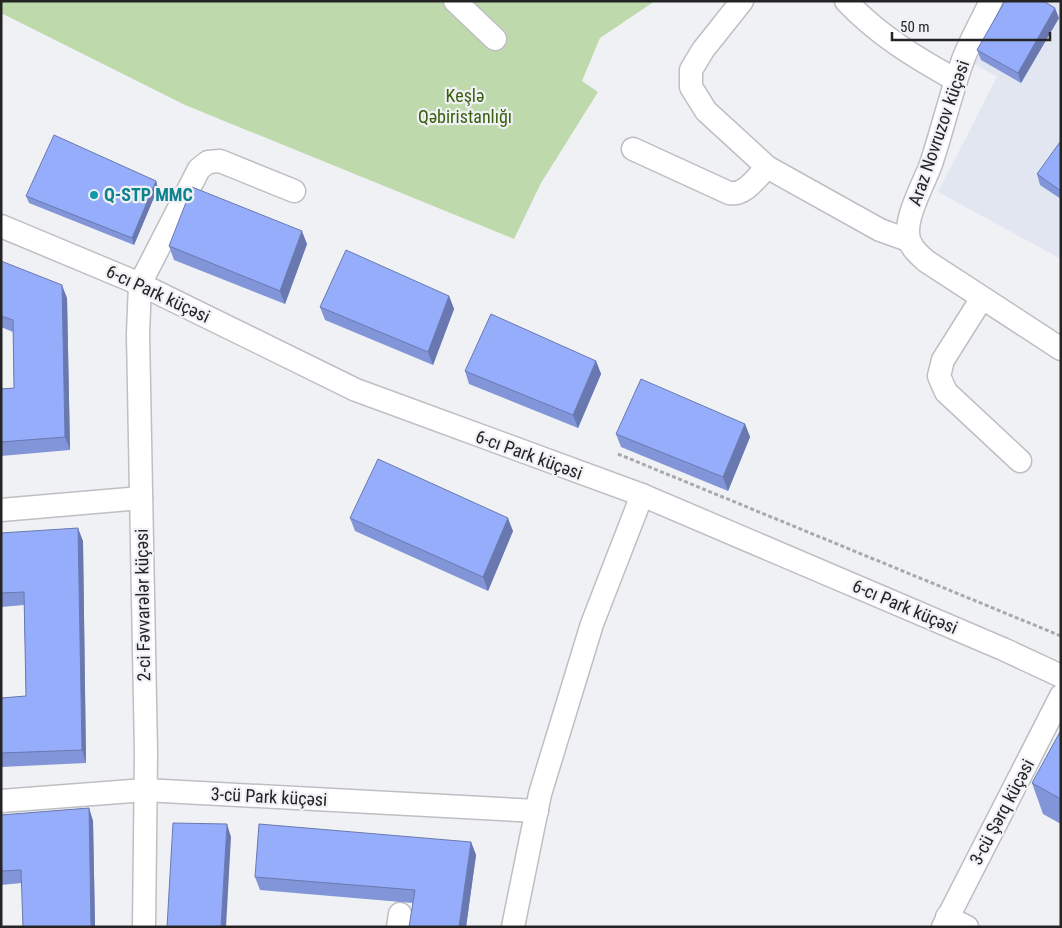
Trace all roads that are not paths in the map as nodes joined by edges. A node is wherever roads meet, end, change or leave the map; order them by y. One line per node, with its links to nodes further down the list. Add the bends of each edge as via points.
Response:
1 (455, 1): 5 (street)
2 (742, 1): 8 (street, via 691,70 691,87 706,111)
3 (846, 1): 6 (street, via 882,35)
4 (991, 1): 6 (street, Araz Novruzov küçəsi)
5 (495, 39)
6 (956, 80): 11 (street, Araz Novruzov küçəsi, via 934,155 911,217)
7 (633, 149): 8 (street, via 736,194)
8 (767, 167): 11 (street, via 880,230)
9 (294, 191): 12 (street, via 220,160 208,162 199,169)
10 (1, 226): 12 (street, 6-cı Park küçəsi)
11 (908, 240): 13 (street, via 926,261)
12 (140, 284): 16 (street, 6-cı Park küçəsi, via 356,390); 17 (street, 2-ci Fəvvarələr küçəsi)
13 (982, 298): 14 (street); 15 (street, via 943,360 938,376 946,392)
14 (1061, 349)
15 (1020, 460)
16 (642, 495): 19 (street, 6-cı Park küçəsi); 23 (street, via 592,624)
17 (141, 498): 18 (street); 21 (street, 2-ci Fəvvarələr küçəsi)
18 (1, 510)
19 (1061, 676)
20 (1061, 696): 24 (street, 3-cü Şərq küçəsi)
21 (145, 790): 22 (street, 3-cü Park küçəsi); 23 (street, 3-cü Park küçəsi); 25 (street, 2-ci Fəvvarələr küçəsi)
22 (1, 801)
23 (537, 811): 26 (street)
24 (945, 922): 27 (street)
25 (144, 927)
26 (513, 927)
27 (967, 927)

